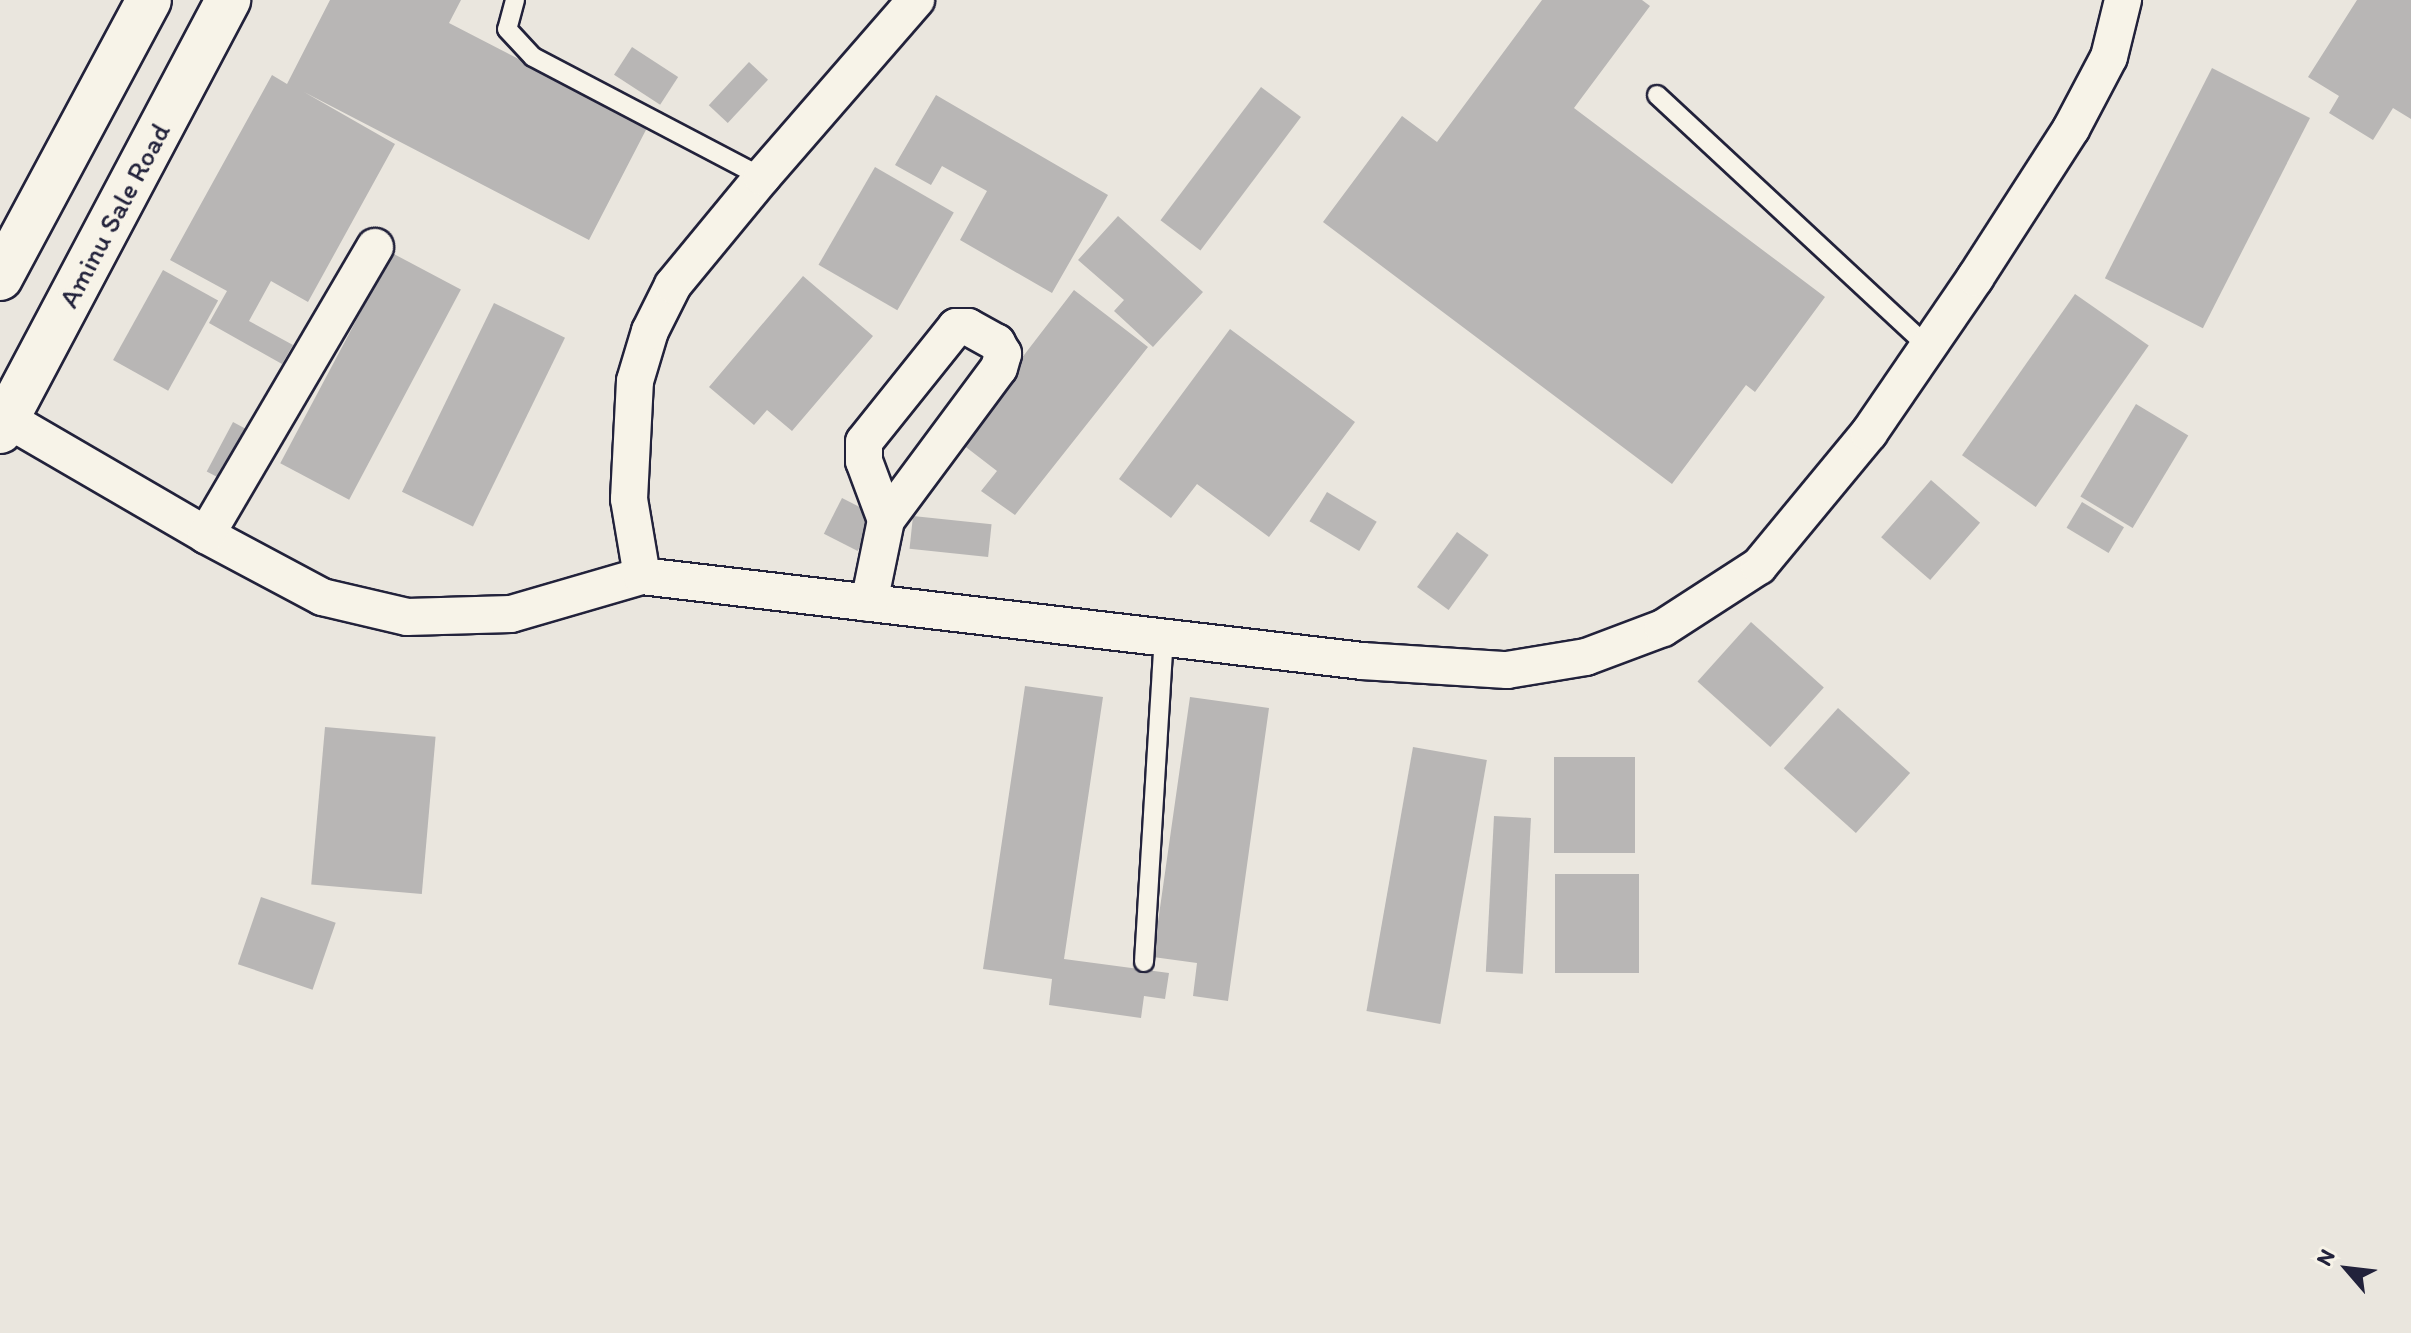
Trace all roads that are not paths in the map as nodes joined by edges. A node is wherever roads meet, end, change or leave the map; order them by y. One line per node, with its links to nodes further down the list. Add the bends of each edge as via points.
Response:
1 (149, 0): 9 (street)
2 (228, 0): 11 (street, Aminu Sale Road)
3 (515, 0): 7 (lane, via 507,29 533,57)
4 (916, 0): 7 (street)
5 (2123, 0): 10 (street, via 2109,57 2071,129)
6 (1657, 95): 10 (lane)
7 (762, 177): 14 (street, via 673,285 650,331 635,381 629,499)
8 (375, 247): 13 (street)
9 (0, 278)
10 (1928, 347): 16 (street, via 1869,433 1759,566 1650,633 1586,657 1507,670 1362,661)
11 (2, 421): 13 (street)
12 (886, 520): 12 (street, via 999,368 1003,354 997,343 968,327 956,327 864,442 864,461); 15 (street)
13 (206, 535): 14 (street, via 322,597 407,617 511,614)
14 (642, 576): 15 (street)
15 (869, 603): 16 (street)
16 (1164, 638): 17 (lane)
17 (1144, 962)

